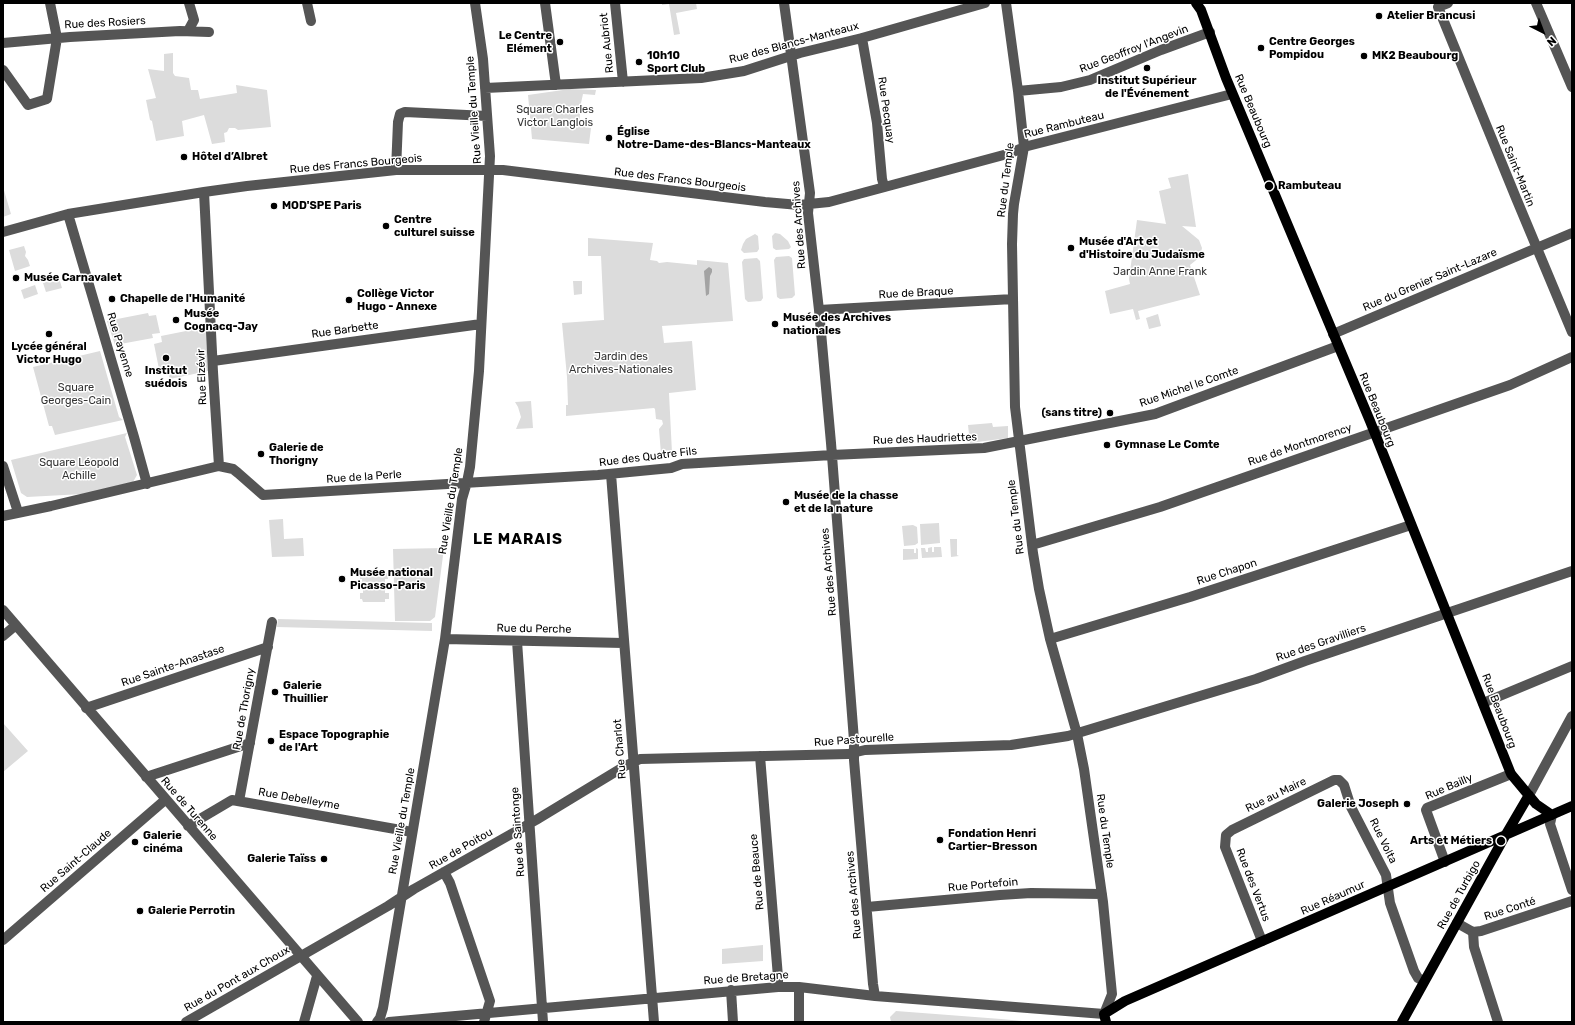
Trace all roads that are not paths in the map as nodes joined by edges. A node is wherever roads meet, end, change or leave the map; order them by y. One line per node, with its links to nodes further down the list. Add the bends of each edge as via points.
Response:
1 (50, 3): 17 (street)
2 (189, 3): 14 (street, via 194,20)
3 (307, 3): 13 (street)
4 (475, 3): 25 (street, Rue Vieille du Temple)
5 (545, 3): 23 (street)
6 (615, 3): 22 (street, Rue Aubriot)
7 (784, 3): 20 (street, Rue des Archives)
8 (985, 3): 18 (street, Rue des Blancs-Manteaux)
9 (1006, 3): 26 (street, Rue du Temple)
10 (1196, 3): 16 (main road, Rue Beaubourg)
11 (1448, 3): 38 (street, Rue Saint-Martin, via 1438,7)
12 (1536, 3): 24 (street)
13 (311, 21)
14 (188, 31): 15 (street, Rue des Rosiers); 17 (street, Rue des Rosiers)
15 (209, 32)
16 (1210, 32): 26 (street, Rue Geoffroy l'Angevin, via 1090,80 1061,87); 27 (main road, Rue Beaubourg)
17 (57, 38): 19 (street, Rue des Rosiers); 21 (street, via 48,99 28,105)
18 (862, 38): 20 (street, Rue des Blancs-Manteaux); 32 (street, Rue Pecquay, via 877,122)
19 (3, 44)
20 (791, 57): 22 (street, Rue des Blancs-Manteaux, via 744,71 701,78); 34 (street, Rue des Archives, via 810,193)
21 (3, 70)
22 (623, 82): 23 (street, Rue des Blancs-Manteaux)
23 (556, 85): 25 (street, Rue des Blancs-Manteaux)
24 (1572, 87)
25 (485, 88): 28 (street, Rue Vieille du Temple)
26 (1018, 91): 29 (street, Rue du Temple)
27 (1232, 94): 29 (street, Rue Rambuteau); 43 (main road, Rue Beaubourg)
28 (487, 116): 30 (street, via 405,112 400,114); 31 (street, Rue Vieille du Temple)
29 (1024, 147): 32 (street, Rue Rambuteau, via 1011,153); 39 (street, Rue du Temple, via 1014,204)
30 (396, 170): 31 (street, Rue des Francs Bourgeois); 33 (street, Rue des Francs Bourgeois)
31 (489, 170): 34 (street, Rue des Francs Bourgeois, via 772,203); 41 (street, Rue Vieille du Temple)
32 (884, 186): 34 (street, Rue Rambuteau, via 830,202)
33 (204, 192): 35 (street, Rue des Francs Bourgeois); 46 (street, Rue Elzévir)
34 (809, 204): 40 (street, Rue des Archives)
35 (68, 214): 36 (street, Rue des Francs Bourgeois); 54 (street, Rue Payenne)
36 (3, 232)
37 (1572, 232): 38 (street, Rue du Grenier Saint-Lazare)
38 (1536, 247): 42 (street, Rue Saint-Martin); 43 (street, Rue du Grenier Saint-Lazare)
39 (1013, 299): 40 (street, Rue de Braque); 48 (street, Rue du Temple, via 1015,407)
40 (819, 310): 49 (street, Rue des Archives)
41 (481, 324): 46 (street, Rue Barbette); 53 (street, Rue Vieille du Temple, via 479,371)
42 (1572, 332)
43 (1333, 334): 44 (main road, Rue Beaubourg)
44 (1338, 346): 47 (main road, Rue Beaubourg); 48 (street, Rue Michel le Comte, via 1154,414)
45 (1572, 357): 47 (street, Rue de Montmorency, via 1510,385)
46 (213, 361): 51 (street, Rue Elzévir)
47 (1374, 432): 57 (main road, Rue Beaubourg); 58 (street, Rue de Montmorency, via 1160,507)
48 (1019, 442): 49 (street, Rue des Haudriettes, via 984,448); 58 (street, Rue du Temple)
49 (832, 455): 52 (street, Rue des Quatre Fils, via 682,464 671,468); 76 (street, Rue des Archives)
50 (3, 466): 55 (street)
51 (219, 466): 53 (street, Rue de la Perle, via 233,469 263,495); 54 (street)
52 (611, 474): 53 (street, Rue des Quatre Fils); 68 (street, Rue Charlot)
53 (467, 482): 65 (street, Rue Vieille du Temple, via 462,499)
54 (147, 484): 55 (street)
55 (18, 512): 56 (street)
56 (3, 516)
57 (1411, 525): 61 (main road, Rue Beaubourg); 66 (street, Rue Chapon, via 1190,597)
58 (1032, 545): 66 (street, Rue du Temple, via 1038,589)
59 (1572, 571): 61 (street, Rue des Gravilliers)
60 (3, 610): 63 (street, Rue de Turenne)
61 (1447, 613): 71 (main road, Rue Beaubourg); 74 (street, Rue des Gravilliers, via 1256,679)
62 (272, 622): 69 (street, Rue de Thorigny)
63 (16, 625): 64 (street); 72 (street, Rue de Turenne)
64 (3, 636)
65 (445, 639): 67 (street, Rue du Perche); 89 (street, Rue Vieille du Temple)
66 (1050, 639): 74 (street, Rue du Temple)
67 (517, 641): 68 (street, Rue du Perche); 87 (street, Rue de Saintonge)
68 (623, 643): 78 (street, Rue Charlot)
69 (268, 647): 72 (street, Rue Sainte-Anastase); 75 (street, Rue de Thorigny)
70 (1572, 666): 71 (street)
71 (1483, 703): 79 (main road, Rue Beaubourg)
72 (86, 708): 80 (street, Rue de Turenne)
73 (1572, 716): 82 (street, Rue de Turbigo)
74 (1077, 734): 76 (street, Rue Pastourelle, via 1011,745 865,750); 96 (street, Rue du Temple)
75 (250, 743): 80 (street); 84 (street, Rue de Thorigny)
76 (855, 753): 77 (street, Rue Pastourelle); 99 (street, Rue des Archives)
77 (760, 756): 78 (street, Rue Pastourelle, via 640,759); 107 (street, Rue de Beauce)
78 (633, 762): 87 (street, Rue de Poitou); 111 (street, Rue Charlot)
79 (1511, 774): 82 (main road, Rue Beaubourg); 92 (street, Rue Bailly, via 1427,808)
80 (146, 777): 83 (street, Rue de Turenne)
81 (1339, 780): 90 (street, Rue au Maire, via 1334,780 1232,830); 94 (street, Rue Volta, via 1344,785 1351,807 1386,875)
82 (1529, 795): 86 (main road, Rue Beaubourg, via 1536,804); 91 (main road, Rue de Turbigo)
83 (165, 800): 88 (street, Rue de Turenne); 102 (street, Rue Saint-Claude)
84 (239, 801): 88 (street, Rue Debelleyme, via 232,800); 89 (street, Rue Debelleyme)
85 (1572, 806): 86 (main road, Rue Réaumur)
86 (1552, 815): 91 (main road, Rue Réaumur); 95 (street, via 1550,824)
87 (530, 823): 93 (street, Rue de Poitou); 112 (street, Rue de Saintonge)
88 (188, 826): 104 (street, Rue de Turenne)
89 (412, 832): 97 (street, Rue Vieille du Temple)
90 (1226, 836): 103 (street, Rue des Vertus, via 1225,847)
91 (1505, 836): 92 (main road, Rue Réaumur); 100 (main road, Rue de Turbigo)
92 (1445, 862): 94 (main road, Rue Réaumur)
93 (444, 872): 97 (street, Rue de Poitou); 113 (street, via 490,1001)
94 (1388, 887): 103 (main road, Rue Réaumur); 106 (street, Rue Volta, via 1390,902 1414,971 1418,978)
95 (1572, 890)
96 (1102, 894): 99 (street, Rue Portefoin, via 1031,893); 114 (street, Rue du Temple, via 1112,994)
97 (401, 897): 104 (street, Rue de Poitou); 119 (street, Rue Vieille du Temple, via 383,1008)
98 (1572, 901): 101 (street, Rue Conté)
99 (867, 907): 110 (street, Rue des Archives)
100 (1457, 923): 101 (street, Rue Conté); 106 (main road, Rue de Turbigo)
101 (1473, 932): 115 (street, via 1474,947)
102 (3, 940)
103 (1262, 942): 114 (main road, Rue Réaumur, via 1125,1001)
104 (300, 956): 105 (street, Rue de Turenne); 116 (street, Rue du Pont aux Choux)
105 (317, 976): 117 (street); 118 (street, Rue de Turenne)
106 (1424, 981): 125 (main road, Rue de Turbigo)
107 (778, 987): 108 (street, Rue de Bretagne); 109 (street, Rue de Bretagne)
108 (799, 987): 110 (street, Rue de Bretagne); 124 (street)
109 (732, 990): 111 (street, Rue de Bretagne); 123 (street)
110 (875, 996): 114 (street, Rue de Bretagne)
111 (652, 998): 112 (street, Rue de Bretagne); 122 (street, Rue Charlot)
112 (542, 1009): 113 (street, Rue de Bretagne); 121 (street, Rue de Saintonge)
113 (486, 1018): 120 (street, Rue de Bretagne)
114 (1105, 1018)
115 (1495, 1021)
116 (186, 1022)
117 (304, 1022)
118 (358, 1022)
119 (377, 1022)
120 (389, 1022)
121 (543, 1022)
122 (654, 1022)
123 (733, 1022)
124 (799, 1022)
125 (1402, 1022)

